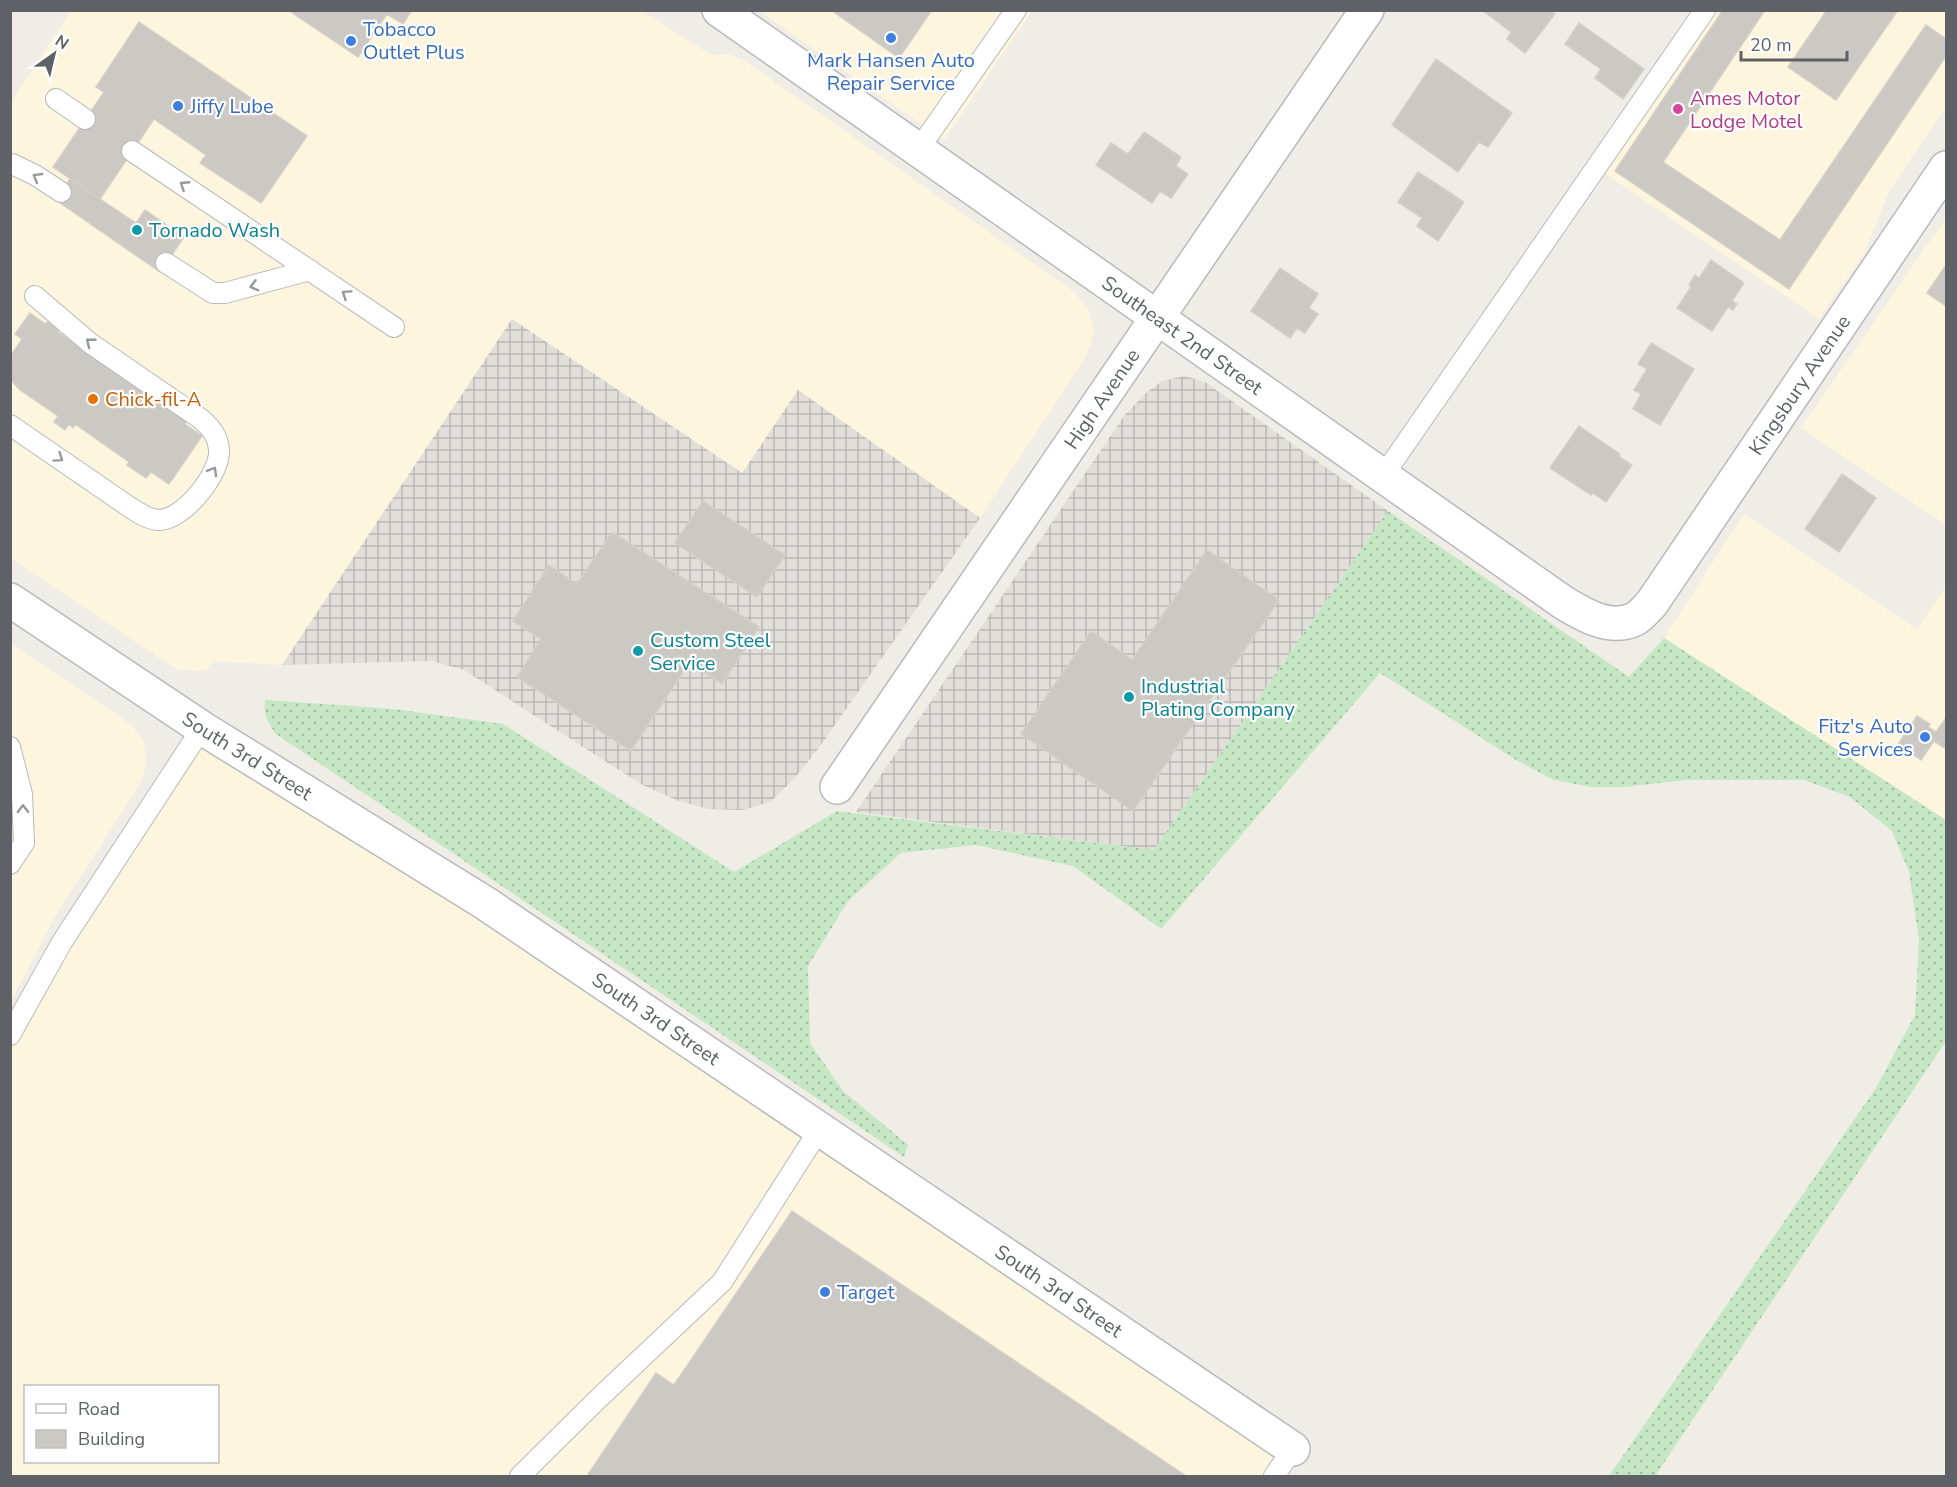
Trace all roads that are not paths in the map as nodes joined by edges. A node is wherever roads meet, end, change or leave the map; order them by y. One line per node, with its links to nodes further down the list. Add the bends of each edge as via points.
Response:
1 (719, 10): 7 (street, Southeast 2nd Street)
2 (1016, 10): 7 (lane)
3 (1367, 10): 15 (street, High Avenue)
4 (1705, 10): 18 (lane)
5 (56, 99): 6 (lane)
6 (85, 119)
7 (918, 150): 15 (street, Southeast 2nd Street)
8 (132, 152): 13 (lane, one-way to 8)
9 (12, 164): 11 (lane, one-way to 9)
10 (1947, 168): 20 (street, Kingsbury Avenue)
11 (62, 192)
12 (166, 263): 13 (lane, one-way to 12, via 213,293)
13 (310, 270): 16 (lane, one-way to 13)
14 (36, 296): 17 (lane, one-way to 14, via 138,513 159,520 170,518 193,501 218,465 219,452 211,428 90,343)
15 (1157, 318): 18 (street, Southeast 2nd Street); 23 (street, High Avenue)
16 (394, 327)
17 (10, 425)
18 (1383, 476): 20 (street, Southeast 2nd Street, via 1590,619 1615,624 1635,619)
19 (10, 600): 21 (street, South 3rd Street)
20 (1652, 603)
21 (202, 728): 25 (lane, via 62,942); 26 (street, South 3rd Street, via 485,903)
22 (10, 747): 24 (lane, one-way to 22, via 24,843 22,794)
23 (837, 787)
24 (10, 864)
25 (10, 1035)
26 (819, 1130): 27 (street, South 3rd Street); 28 (lane, via 722,1282)
27 (1293, 1449): 29 (lane)
28 (520, 1476)
29 (1274, 1476)

